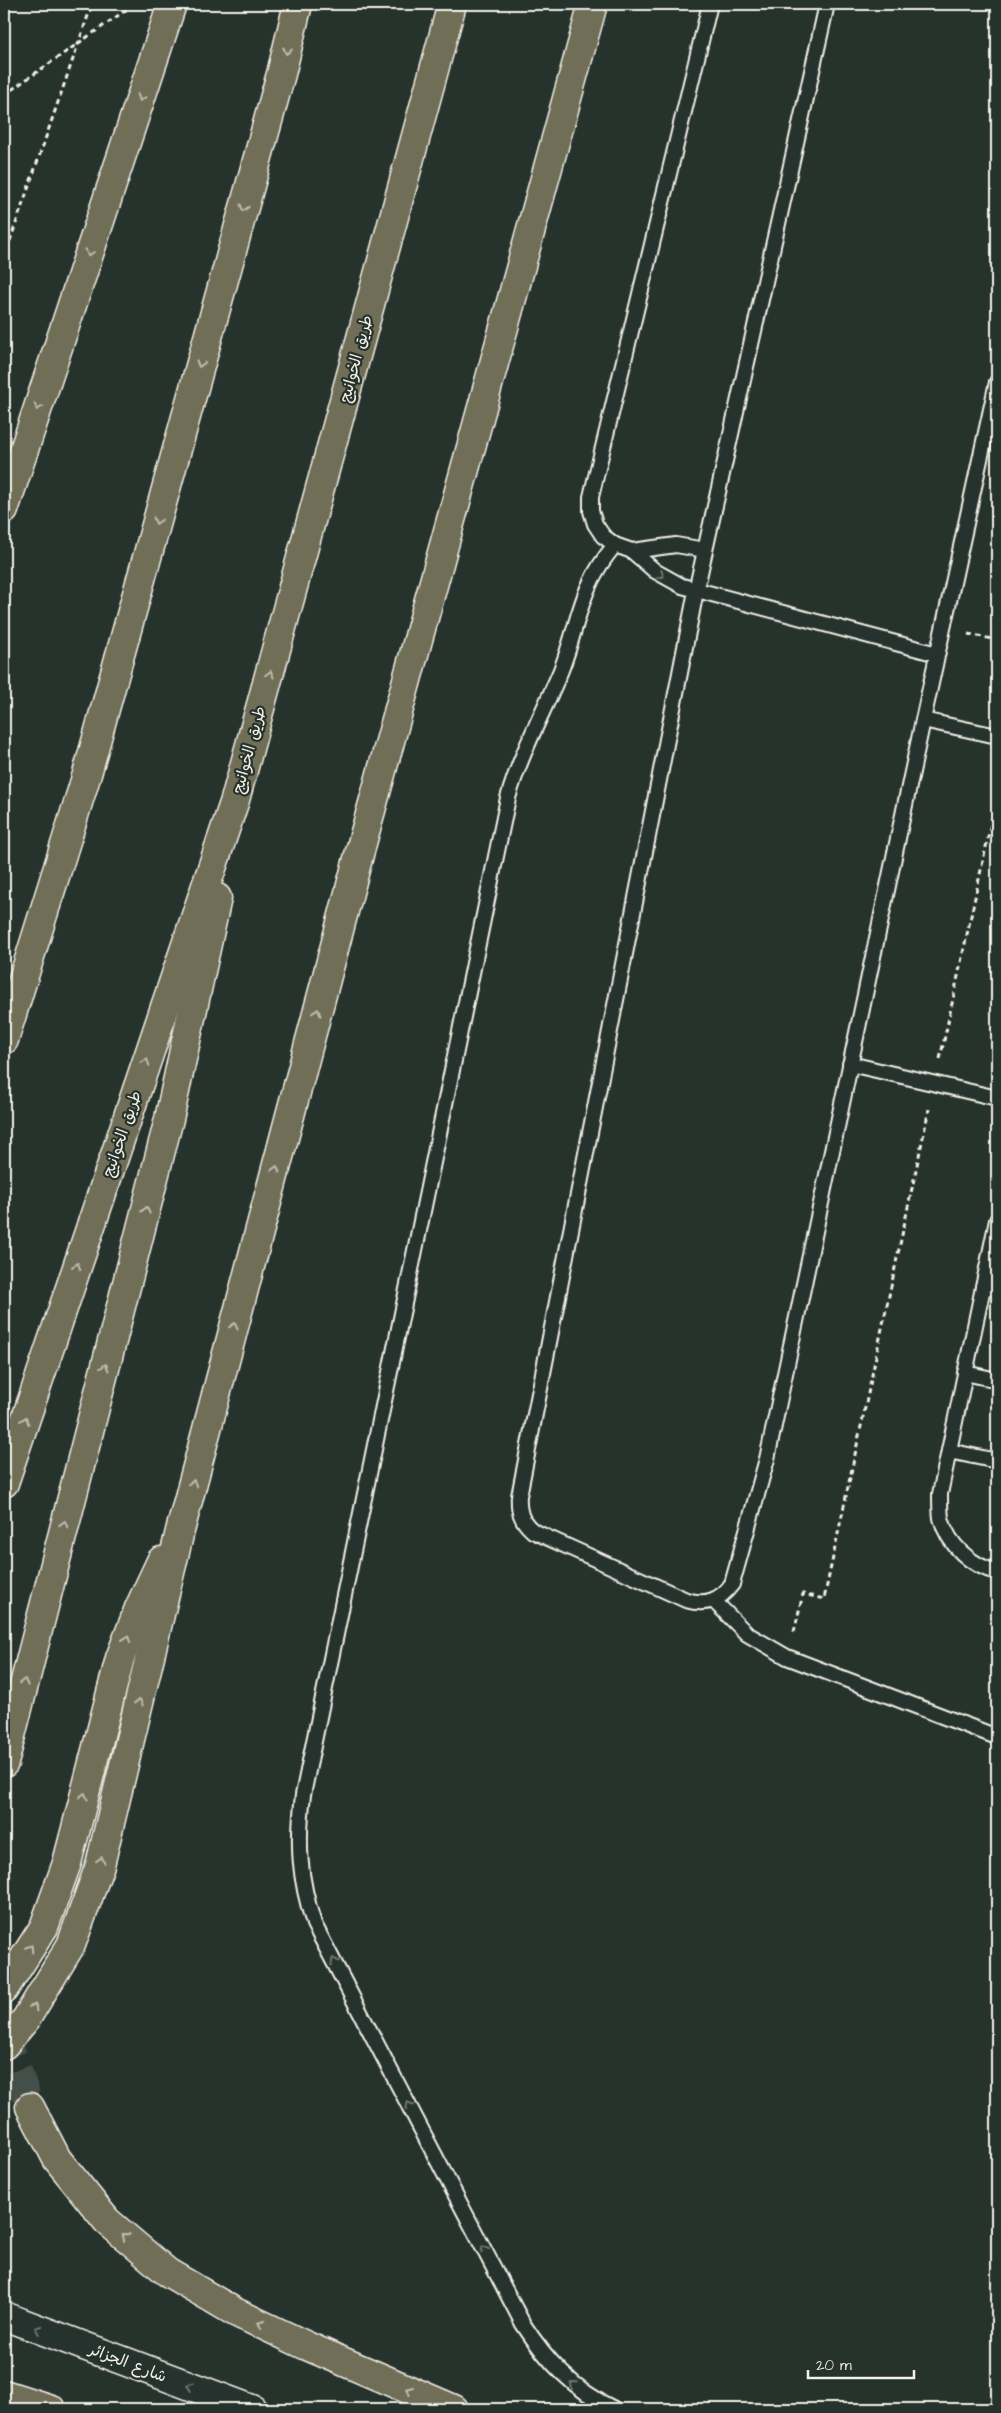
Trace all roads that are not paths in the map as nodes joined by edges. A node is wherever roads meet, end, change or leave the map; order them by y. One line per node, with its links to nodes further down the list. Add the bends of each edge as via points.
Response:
1 (172, 4): 8 (highway, one-way to 8)
2 (298, 4): 17 (highway, one-way to 17, via 89,764)
3 (452, 4): 16 (highway, طريق الخوانيج, one-way to 3)
4 (593, 4): 27 (highway, one-way to 4, via 361,845)
5 (710, 4): 9 (lane, via 591,497 595,524)
6 (827, 4): 10 (lane)
7 (997, 382): 13 (lane)
8 (4, 510)
9 (615, 545): 11 (lane); 40 (lane, one-way to 9, via 580,2389 558,2371 523,2324 314,1924 304,1893 299,1828 303,1795 508,798 523,753 560,671 585,592 598,564)
10 (705, 550): 11 (lane, via 676,545); 12 (lane)
11 (632, 551): 12 (lane, one-way to 12, via 662,575)
12 (696, 591): 13 (lane); 29 (lane, via 518,1506 520,1516 533,1531 686,1600 700,1604)
13 (937, 654): 14 (lane)
14 (923, 720): 15 (lane); 18 (lane)
15 (997, 736)
16 (235, 800): 26 (highway, طريق الخوانيج, one-way to 16); 31 (highway, one-way to 16, via 169,1119 204,965)
17 (4, 1040)
18 (850, 1064): 19 (lane); 29 (lane, via 767,1459 732,1584)
19 (997, 1098)
20 (997, 1220): 21 (lane)
21 (990, 1288): 22 (lane)
22 (965, 1373): 23 (lane); 24 (lane)
23 (997, 1380)
24 (949, 1451): 25 (lane); 28 (lane, via 940,1494 941,1518 950,1539 966,1557 985,1569)
25 (997, 1460)
26 (4, 1482)
27 (180, 1530): 32 (highway, one-way to 27, via 44,1927 67,1863 120,1658 162,1559); 33 (highway, one-way to 27, via 26,2019 71,1945 100,1865)
28 (997, 1572)
29 (714, 1601): 30 (lane, via 747,1634 787,1657)
30 (997, 1737)
31 (4, 1763)
32 (4, 1989)
33 (4, 2045)
34 (30, 2107): 39 (highway, one-way to 34, via 235,2312 167,2272 107,2221 57,2159)
35 (4, 2316): 38 (main road, شارع الجزائر, one-way to 35)
36 (4, 2394): 37 (highway)
37 (51, 2409)
38 (252, 2409)
39 (454, 2409)
40 (614, 2409)

